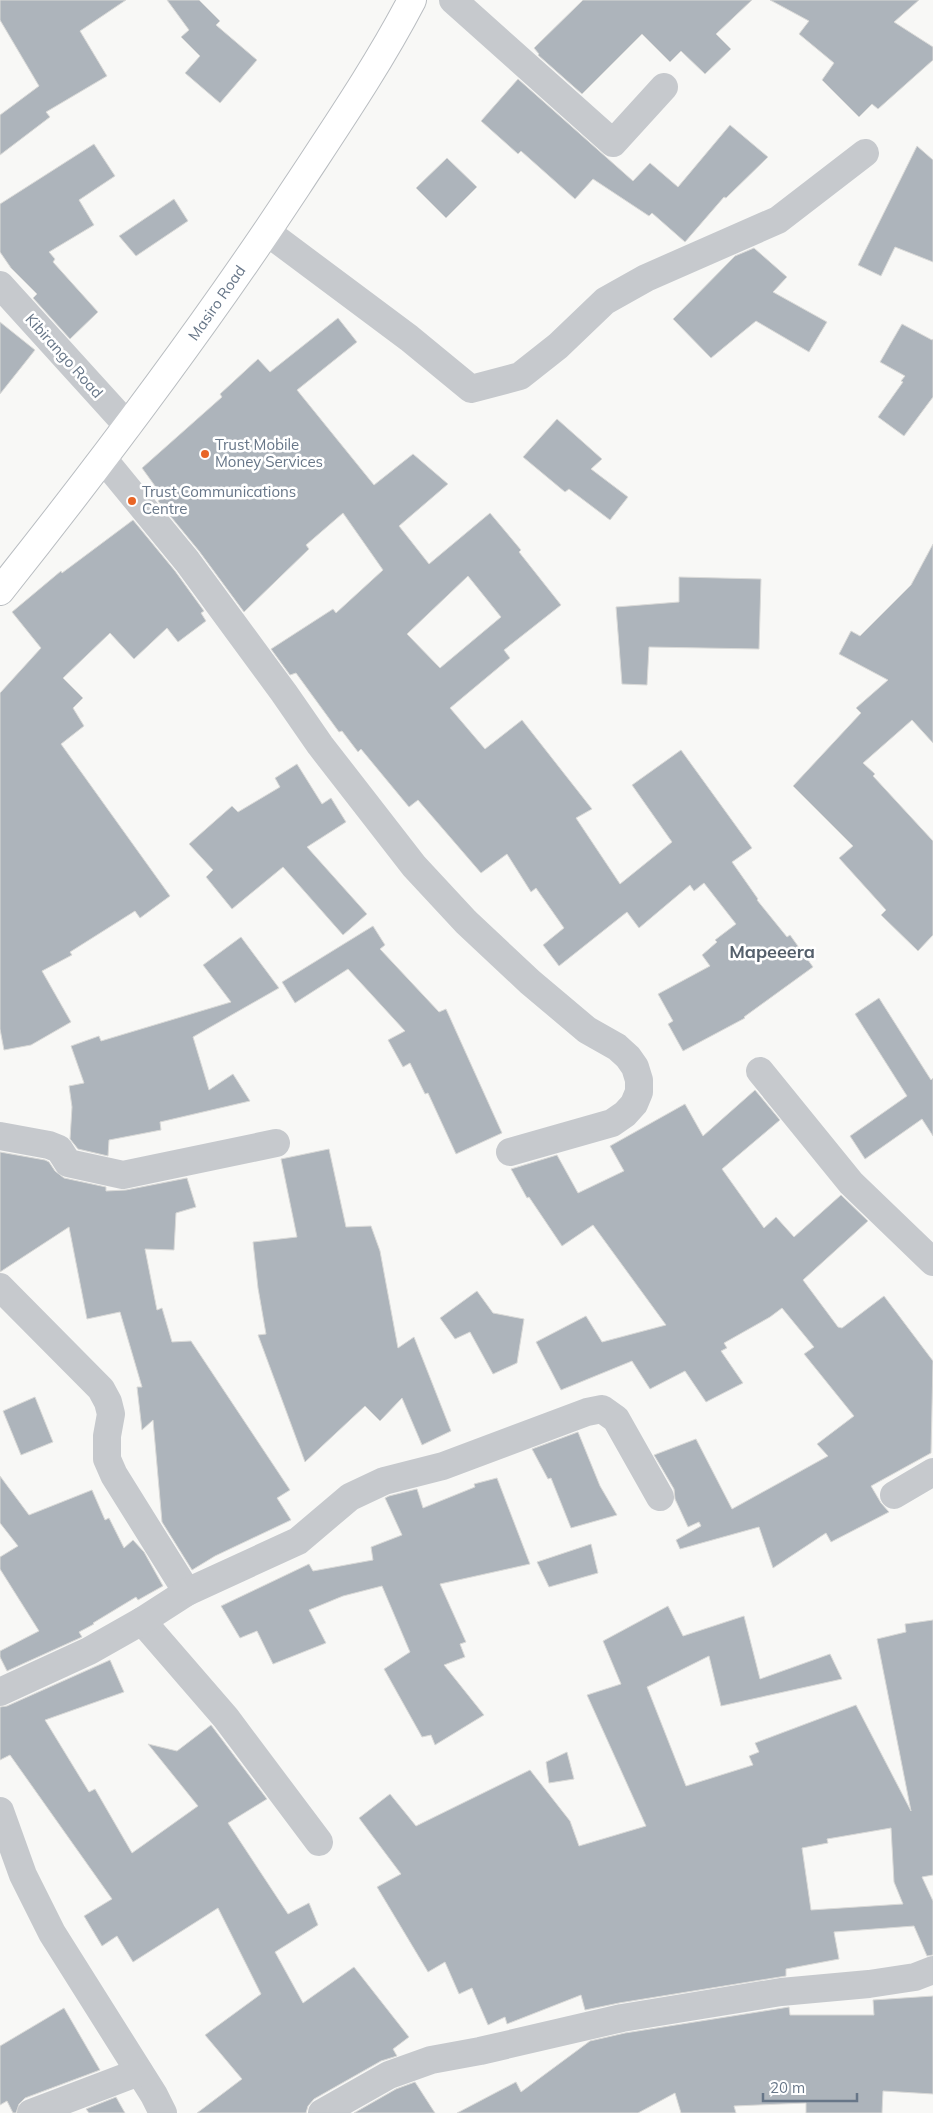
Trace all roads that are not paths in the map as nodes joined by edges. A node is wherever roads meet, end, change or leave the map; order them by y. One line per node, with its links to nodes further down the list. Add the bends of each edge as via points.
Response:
1 (412, 0): 5 (main road, Masiro Road, via 352,104)
2 (453, 0): 3 (street, via 613,143)
3 (664, 86)
4 (865, 153): 5 (street, via 778,220 646,278 605,301 558,346 520,376 471,389 409,338)
5 (267, 232): 7 (main road, Masiro Road)
6 (0, 285): 7 (street, Kibirango Road)
7 (128, 426): 8 (main road, Masiro Road)
8 (104, 460): 9 (main road, Masiro Road); 13 (street, via 187,561 320,745 414,866 466,922 530,982 588,1030 617,1047 635,1067 639,1092 634,1104 612,1123)
9 (0, 591)
10 (760, 1070): 14 (street, via 851,1183)
11 (0, 1136): 12 (street, via 59,1148 68,1162 123,1175)
12 (276, 1143)
13 (510, 1152)
14 (933, 1262)
15 (0, 1287): 19 (street, via 101,1389 111,1414 107,1459)
16 (933, 1472): 17 (street)
17 (894, 1495)
18 (660, 1497): 19 (street, via 616,1419 602,1409 587,1412 443,1466 384,1481 350,1497 298,1541)
19 (187, 1592): 20 (street)
20 (142, 1621): 21 (street, via 89,1651); 23 (street, via 226,1718)
21 (0, 1692)
22 (0, 1811): 25 (street, via 23,1875 52,1933)
23 (319, 1842)
24 (933, 1970): 28 (street, via 915,1977 781,1992 622,2018 431,2060 389,2075)
25 (139, 2072): 26 (street); 27 (street)
26 (31, 2113)
27 (163, 2113)
28 (322, 2113)

